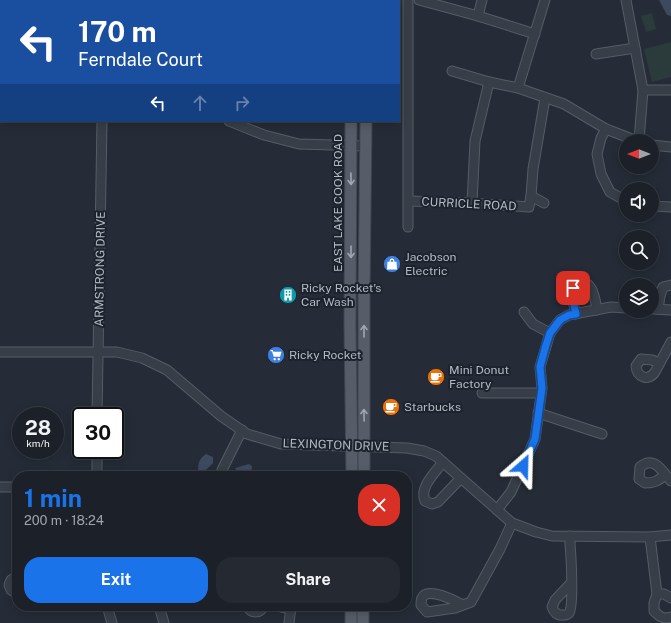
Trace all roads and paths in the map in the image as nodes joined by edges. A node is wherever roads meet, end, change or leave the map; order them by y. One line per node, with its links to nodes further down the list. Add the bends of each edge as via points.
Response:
1 (408, 0): 29 (street)
2 (419, 0): 6 (street)
3 (482, 0): 6 (street)
4 (545, 0): 7 (street)
5 (626, 0): 8 (street)
6 (478, 16): 7 (street)
7 (535, 34): 12 (street)
8 (635, 48): 9 (street); 13 (street)
9 (596, 54)
10 (452, 71): 11 (street)
11 (489, 82): 12 (street); 30 (street, via 475,141)
12 (518, 88): 15 (street)
13 (642, 90): 14 (street); 22 (street)
14 (671, 90)
15 (545, 98): 20 (street, via 564,104); 27 (street)
16 (102, 122): 46 (street, ARMSTRONG DRIVE)
17 (232, 122): 23 (street, via 264,135 299,144)
18 (351, 122): 23 (main road, EAST LAKE COOK ROAD)
19 (366, 122): 24 (main road)
20 (606, 129): 21 (street); 28 (street, via 597,154 601,174 610,192)
21 (619, 134)
22 (639, 134)
23 (350, 145): 24 (street); 54 (main road, EAST LAKE COOK ROAD, one-way to 54)
24 (366, 146): 55 (main road, one-way to 24)
25 (659, 146): 26 (street)
26 (671, 147)
27 (531, 196): 30 (street, CURRICLE ROAD, via 528,207); 31 (street)
28 (619, 198)
29 (409, 201): 30 (street, CURRICLE ROAD); 34 (street)
30 (472, 202)
31 (544, 203)
32 (659, 206): 33 (street)
33 (671, 206)
34 (408, 227)
35 (671, 286): 36 (street, via 664,287)
36 (659, 297)
37 (619, 308): 39 (street)
38 (659, 309): 40 (street)
39 (597, 310): 42 (street); 42 (street, via 591,286 578,284 573,288 572,296)
40 (671, 310)
41 (524, 312): 43 (street, via 533,324)
42 (576, 314): 43 (street, via 560,320)
43 (550, 333): 49 (street, via 540,367)
44 (671, 342): 47 (street)
45 (0, 352): 46 (street, LEXINGTON DRIVE)
46 (98, 353): 50 (street, ARMSTRONG DRIVE); 52 (street, LEXINGTON DRIVE, via 117,352 142,358 167,370 221,416)
47 (660, 363)
48 (482, 393): 49 (street)
49 (541, 393): 51 (street)
50 (97, 407)
51 (538, 413): 53 (street); 65 (street, via 535,439 511,492)
52 (242, 430): 54 (street, LEXINGTON DRIVE, via 281,444); 59 (street)
53 (602, 434)
54 (352, 446): 55 (street, LEXINGTON DRIVE); 60 (main road, EAST LAKE COOK ROAD)
55 (365, 447): 57 (street, LEXINGTON DRIVE, via 424,450); 61 (main road)
56 (97, 459): 58 (street)
57 (443, 462): 62 (street, LEXINGTON DRIVE); 62 (street, via 424,488 425,501 432,504 438,502)
58 (97, 471)
59 (223, 471)
60 (352, 471)
61 (364, 471)
62 (461, 478): 65 (street, LEXINGTON DRIVE)
63 (0, 487): 64 (street)
64 (12, 487)
65 (497, 510): 66 (street, LEXINGTON DRIVE)
66 (512, 523): 68 (street, LEXINGTON DRIVE, via 547,535); 75 (street, via 470,602)
67 (671, 535): 69 (street, LEXINGTON DRIVE)
68 (570, 536): 69 (street, LEXINGTON DRIVE); 71 (street)
69 (650, 536): 73 (street)
70 (12, 579): 72 (street, via 9,585)
71 (571, 583)
72 (12, 591)
73 (657, 594): 74 (street); 81 (street, via 654,611 660,617)
74 (671, 598)
75 (463, 605)
76 (108, 611): 82 (street)
77 (160, 611): 83 (street)
78 (291, 611): 84 (street)
79 (351, 611): 85 (main road)
80 (363, 611): 86 (main road)
81 (671, 617)
82 (112, 623)
83 (164, 623)
84 (289, 623)
85 (351, 623)
86 (363, 623)

